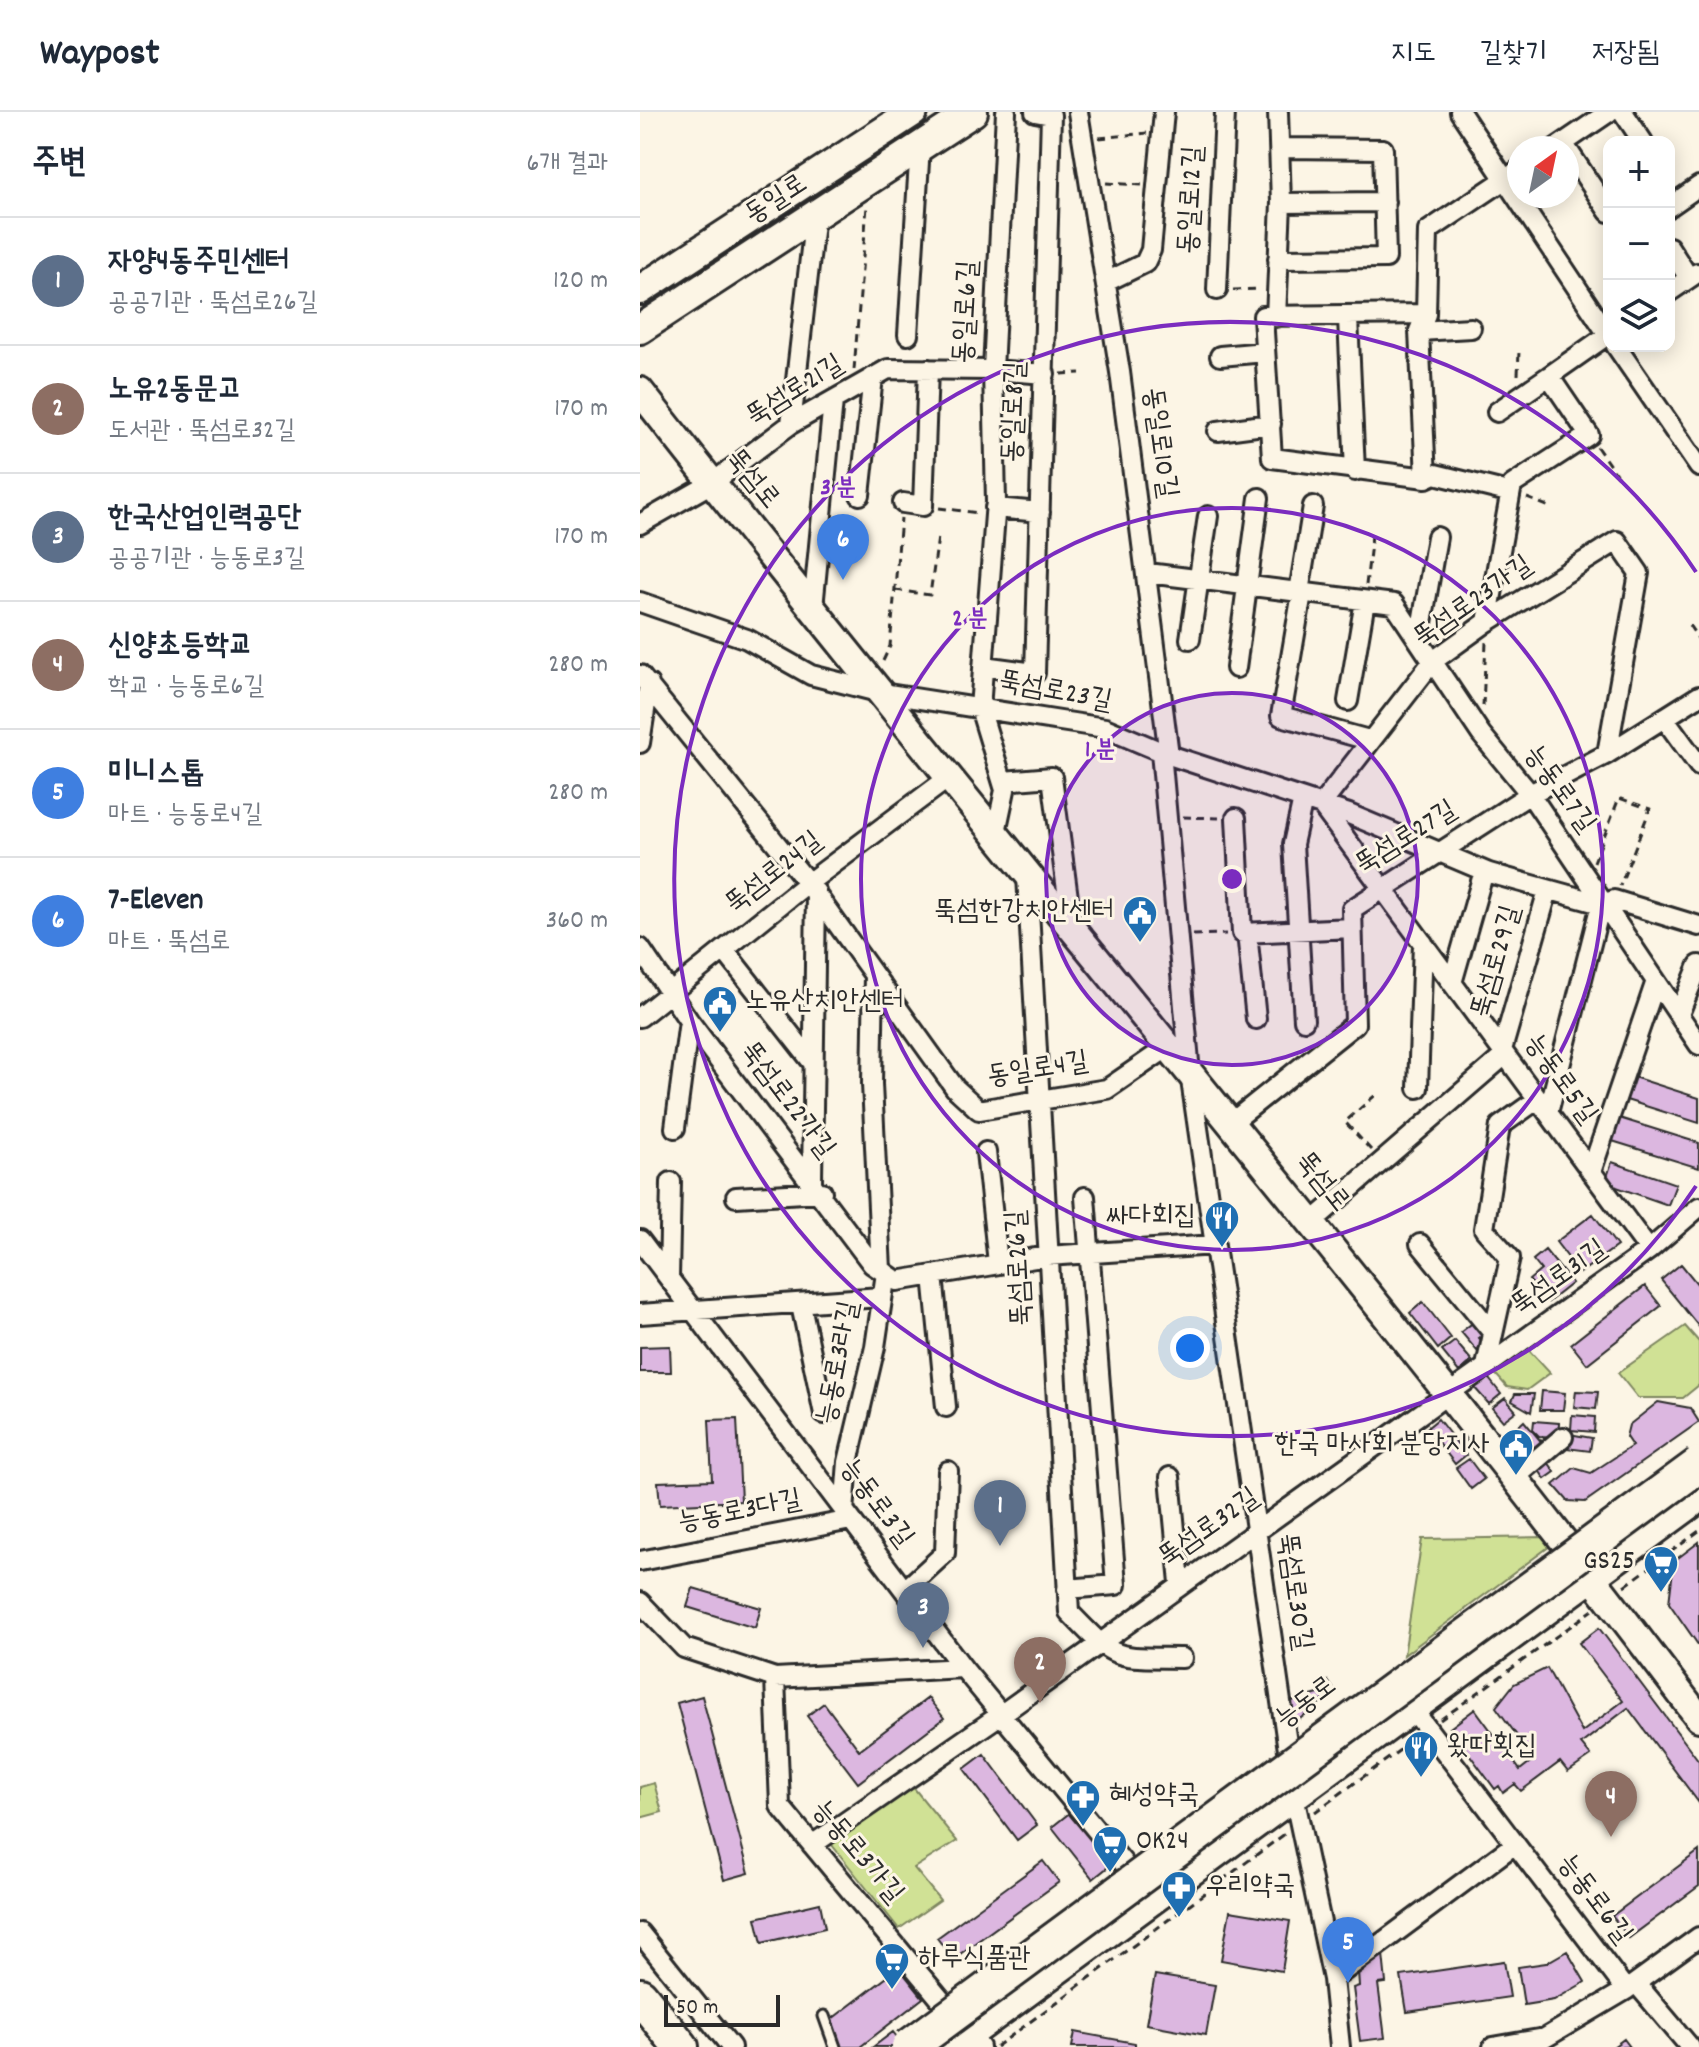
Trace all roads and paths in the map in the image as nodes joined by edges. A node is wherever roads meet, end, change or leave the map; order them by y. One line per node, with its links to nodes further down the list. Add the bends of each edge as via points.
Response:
1 (881, 112): 35 (main road)
2 (913, 112): 40 (main road, 동일로)
3 (941, 112): 42 (main road)
4 (973, 112): 18 (main road, 동일로)
5 (1006, 112): 56 (street, 동일로6길)
6 (1035, 112): 57 (street, 동일로8길, via 1051,115)
7 (1078, 112): 17 (street, 동일로10길)
8 (1164, 112): 14 (street)
9 (1225, 112): 41 (street, 동일로12길)
10 (1278, 112): 19 (street)
11 (1460, 112): 20 (street)
12 (1609, 112): 15 (street)
13 (1623, 112): 16 (street)
14 (1162, 132): 17 (path); 26 (street)
15 (1577, 136)
16 (1639, 136)
17 (1083, 140): 24 (street, 동일로10길)
18 (920, 146): 23 (main road, 동일로); 49 (street)
19 (1281, 148): 27 (street, via 1383,149); 28 (street)
20 (1507, 170)
21 (1579, 170): 31 (street)
22 (1507, 178): 45 (street, via 1428,231)
23 (869, 179): 32 (main road, 동일로); 60 (path)
24 (1090, 184): 26 (path, via 1130,182); 37 (street, 동일로10길)
25 (1699, 186): 29 (street)
26 (1157, 188): 37 (street, via 1145,263)
27 (1385, 202): 28 (street); 34 (street, via 1386,258)
28 (1281, 203): 34 (street)
29 (1675, 203)
30 (1531, 208): 46 (street)
31 (1606, 208)
32 (815, 214): 48 (main road, 동일로); 65 (street, 동일로)
33 (1675, 254): 36 (street)
34 (1278, 259): 39 (street)
35 (640, 271)
36 (1694, 275): 38 (street)
37 (1106, 282): 88 (street, 동일로10길)
38 (1675, 288)
39 (1276, 289): 41 (path); 43 (street)
40 (640, 290)
41 (1217, 290)
42 (640, 308)
43 (1276, 317): 44 (street); 52 (street, via 1263,316)
44 (1348, 318): 45 (street); 70 (street)
45 (1423, 322): 47 (street); 71 (street)
46 (1603, 325)
47 (1471, 328)
48 (640, 329)
49 (908, 335)
50 (1603, 339): 58 (street)
51 (1519, 351): 62 (path)
52 (1265, 352): 54 (street); 66 (street)
53 (1620, 352): 69 (street)
54 (1220, 356)
55 (928, 369): 56 (street, 뚝섬로21길); 59 (street, 뚝섬로21길, via 888,369); 78 (street)
56 (993, 370): 57 (street, 뚝섬로21길); 81 (street, 동일로6길)
57 (1045, 374): 82 (street, 동일로8길)
58 (1549, 376): 62 (street); 68 (street)
59 (873, 377): 60 (street, 뚝섬로21길); 75 (street, 뚝섬로21길)
60 (853, 389): 63 (street, 뚝섬로21길)
61 (640, 391): 73 (main road, 뚝섬로)
62 (1518, 398): 64 (street)
63 (833, 401): 65 (street, 뚝섬로21길); 95 (street, 뚝섬로)
64 (1497, 412)
65 (791, 424): 73 (street, 뚝섬로21길)
66 (1271, 424): 67 (street); 70 (street, via 1272,458)
67 (1218, 431)
68 (1589, 435): 72 (path); 74 (street)
69 (1699, 467)
70 (1355, 471): 71 (street)
71 (1426, 478): 74 (street, via 1435,474)
72 (1620, 480)
73 (712, 483): 84 (street, 뚝섬로21길); 95 (main road, 뚝섬로)
74 (1508, 492): 80 (path); 96 (street)
75 (860, 495)
76 (1259, 498): 90 (street)
77 (903, 503): 78 (street); 91 (path)
78 (923, 506): 81 (path)
79 (1313, 506): 92 (street)
80 (1550, 507)
81 (995, 512): 82 (street); 102 (street, 동일로6길)
82 (1040, 512): 102 (street, 동일로8길, via 1035,673)
83 (1208, 516): 89 (street)
84 (640, 524)
85 (1372, 535): 93 (path)
86 (938, 537): 91 (path, via 930,595)
87 (1437, 537): 99 (street)
88 (1148, 573): 89 (street, 능동로7길); 113 (street, 동일로10길)
89 (1198, 579): 90 (street, 능동로7길); 98 (street)
90 (1246, 586): 92 (street, 능동로7길); 103 (street)
91 (895, 590): 105 (path, via 890,646)
92 (1301, 593): 93 (street, 능동로7길); 111 (street, via 1281,716)
93 (1365, 601): 99 (street, 능동로7길, via 1394,604); 107 (street)
94 (640, 602): 105 (street, via 747,639 811,675)
95 (813, 608): 105 (main road, 뚝섬로)
96 (1487, 622): 101 (street, 뚝섬로23가길); 110 (path, 능동로7길); 114 (street, 뚝섬로23가길, via 1617,541 1639,573)
97 (1689, 625): 100 (path)
98 (1190, 639)
99 (1419, 640): 101 (street, 능동로7길)
100 (1699, 640)
101 (1433, 661): 110 (street, 능동로7길); 111 (street, 뚝섬로23가길)
102 (983, 666): 108 (street, 동일로6길)
103 (1236, 668)
104 (644, 680): 112 (street); 127 (street, 동일로4길)
105 (878, 687): 108 (street, 뚝섬로23길); 116 (main road, 뚝섬로)
106 (1699, 696): 109 (street, 뚝섬로27길)
107 (1348, 701)
108 (980, 708): 113 (street, 뚝섬로23길, via 1105,728); 117 (street)
109 (1665, 719): 114 (street, 뚝섬로27길); 115 (street)
110 (1481, 734): 118 (street, 능동로7길)
111 (1369, 740): 119 (street, 뚝섬로23가길)
112 (640, 743)
113 (1165, 754): 119 (street, 뚝섬로23길); 120 (street, 동일로10길)
114 (1607, 754): 118 (street, 뚝섬로27길)
115 (1699, 766)
116 (947, 779): 122 (main road, 뚝섬로); 127 (street, 뚝섬로24길)
117 (1003, 781): 122 (street); 134 (street, via 1052,777)
118 (1530, 794): 123 (street, 뚝섬로27길); 126 (street, 능동로7길)
119 (1312, 802): 123 (street, 뚝섬로23길); 128 (street, 능동로5길); 133 (street, via 1293,844)
120 (1167, 817): 121 (path); 136 (street, 동일로10길)
121 (1236, 818): 135 (street)
122 (995, 837): 125 (main road, 뚝섬로)
123 (1437, 854): 124 (street, 뚝섬로23길); 128 (street, 뚝섬로27길)
124 (1484, 871): 129 (street, 뚝섬로23길); 143 (street)
125 (1027, 876): 134 (main road, 뚝섬로); 157 (street, 뚝섬로26길)
126 (1587, 881): 130 (street, 능동로7길); 130 (path, 능동로7길, via 1619,798 1650,809)
127 (812, 888): 139 (street, 뚝섬로24길); 141 (street, 동일로4길); 153 (street)
128 (1383, 889): 132 (street, 뚝섬로27길, via 1352,909); 137 (street, 능동로5길)
129 (1548, 890): 130 (street, 뚝섬로23길); 152 (street, 뚝섬로29길)
130 (1607, 902): 131 (street, 뚝섬로23길); 142 (street, 능동로7길); 158 (street)
131 (1699, 926)
132 (1352, 928): 133 (street); 159 (street, via 1355,1024)
133 (1301, 930): 135 (street); 148 (street)
134 (1072, 931): 151 (main road, 뚝섬로)
135 (1244, 933): 136 (path); 147 (street)
136 (1177, 936): 154 (street, 뚝섬로30길)
137 (1423, 943): 143 (street, 능동로5길); 155 (street)
138 (640, 948): 144 (street, 뚝섬로22가길)
139 (724, 950): 144 (street, 뚝섬로24길); 153 (street)
140 (1699, 965): 145 (street)
141 (874, 975): 157 (street, 동일로4길, via 955,1088 979,1110); 177 (street, via 872,1084)
142 (1656, 981): 145 (street, 능동로7길); 163 (street)
143 (1452, 983): 152 (street, 능동로5길)
144 (673, 992): 146 (street, 뚝섬로24길); 149 (street, 뚝섬로22가길)
145 (1679, 1014): 150 (street, 능동로7길)
146 (640, 1017)
147 (1256, 1019)
148 (1304, 1020)
149 (689, 1021): 160 (street); 165 (street, 뚝섬로22가길)
150 (1699, 1045)
151 (1168, 1047): 154 (main road, 뚝섬로); 157 (street, 동일로4길, via 1107,1089)
152 (1503, 1052): 158 (street, 능동로5길); 162 (street, 뚝섬로29길)
153 (813, 1063): 165 (street)
154 (1190, 1073): 159 (main road, 뚝섬로); 172 (street, 뚝섬로30길)
155 (1418, 1088)
156 (1379, 1092): 162 (path, via 1345,1122)
157 (1042, 1099): 175 (street, 뚝섬로26길)
158 (1543, 1106): 163 (street, 능동로5길); 184 (street, via 1500,1126 1484,1229 1510,1258)
159 (1231, 1123): 169 (main road, 뚝섬로)
160 (675, 1128)
161 (986, 1152): 176 (street)
162 (1381, 1162): 169 (street, 뚝섬로29길)
163 (1591, 1172): 173 (street, 능동로5길)
164 (671, 1182): 179 (street)
165 (817, 1187): 166 (street); 177 (street, 뚝섬로22가길, via 872,1264)
166 (736, 1197)
167 (1085, 1197): 174 (street)
168 (1699, 1207): 173 (street, 뚝섬로31길)
169 (1312, 1222): 186 (main road, 뚝섬로)
170 (640, 1240): 179 (street, 능동로3길)
171 (1420, 1244): 184 (street)
172 (1215, 1245): 174 (street); 198 (street, 뚝섬로30길)
173 (1649, 1250): 185 (street, 뚝섬로31길)
174 (1089, 1254): 175 (street); 204 (street, via 1116,1585)
175 (1047, 1256): 176 (street); 204 (street, 뚝섬로26길)
176 (998, 1263): 178 (street)
177 (888, 1275): 178 (street); 180 (street, 능동로3라길)
178 (933, 1275): 187 (street)
179 (669, 1278): 182 (street, 능동로3길)
180 (881, 1297): 181 (street); 197 (street, 능동로3라길, via 848,1462)
181 (801, 1305): 182 (street); 188 (street)
182 (696, 1312): 183 (street); 197 (street, 능동로3길)
183 (640, 1314)
184 (1493, 1333): 185 (street)
185 (1486, 1366): 186 (street, 뚝섬로31길)
186 (1450, 1392): 194 (main road, 뚝섬로); 198 (street, 뚝섬로32길)
187 (946, 1407)
188 (824, 1414)
189 (1563, 1437): 194 (street)
190 (1699, 1447): 200 (main road, 능동로)
191 (1699, 1465): 233 (highway, bridge)
192 (948, 1471): 205 (street, via 945,1553)
193 (1170, 1477): 203 (street)
194 (1516, 1477): 200 (main road, 뚝섬로)
195 (1699, 1477): 234 (highway)
196 (1699, 1499): 202 (main road)
197 (848, 1516): 201 (street, 능동로3다길); 205 (street, 능동로3길)
198 (1256, 1531): 203 (street, 뚝섬로32길); 215 (street, 뚝섬로30길)
199 (1699, 1531): 206 (path)
200 (1570, 1547): 202 (main road, 뚝섬로); 215 (main road, 능동로)
201 (640, 1561)
202 (1593, 1577): 206 (main road, 뚝섬로); 214 (main road)
203 (1180, 1583): 208 (street, 뚝섬로32길)
204 (1067, 1589): 208 (street, 뚝섬로26길, via 1069,1612)
205 (905, 1590): 210 (street, 능동로3길)
206 (1609, 1598): 212 (main road, 뚝섬로); 214 (path)
207 (640, 1602): 211 (street, via 684,1648)
208 (1099, 1644): 209 (street, via 1119,1657); 213 (street, 뚝섬로32길)
209 (1182, 1658)
210 (963, 1668): 211 (street); 213 (street, 능동로3길)
211 (775, 1678): 219 (street, 능동로3가길, via 780,1806)
212 (1697, 1711)
213 (1003, 1713): 219 (street, 뚝섬로32길); 220 (street, 능동로3길)
214 (1421, 1720): 216 (main road); 217 (path); 218 (street, 능동로6길)
215 (1289, 1757): 220 (main road, 능동로)
216 (1294, 1796): 217 (street); 228 (main road)
217 (1299, 1823): 223 (street); 236 (path)
218 (1515, 1844): 223 (street); 224 (street, 능동로6길)
219 (812, 1845): 226 (street, 능동로3가길)
220 (1134, 1876): 226 (main road, 능동로)
221 (640, 1933): 231 (street)
222 (1699, 1937): 224 (street)
223 (1333, 1979): 237 (street)
224 (1631, 1987): 229 (street); 239 (street, 능동로6길)
225 (640, 1996): 230 (highway)
226 (953, 2013): 228 (street, 능동로3가길); 233 (main road, 능동로)
227 (824, 2016): 232 (lane)
228 (975, 2041): 235 (main road)
229 (1546, 2043): 238 (street)
230 (681, 2047)
231 (731, 2047)
232 (835, 2047)
233 (912, 2047)
234 (932, 2047)
235 (945, 2047)
236 (996, 2047)
237 (1340, 2047)
238 (1493, 2047)
239 (1690, 2047)

